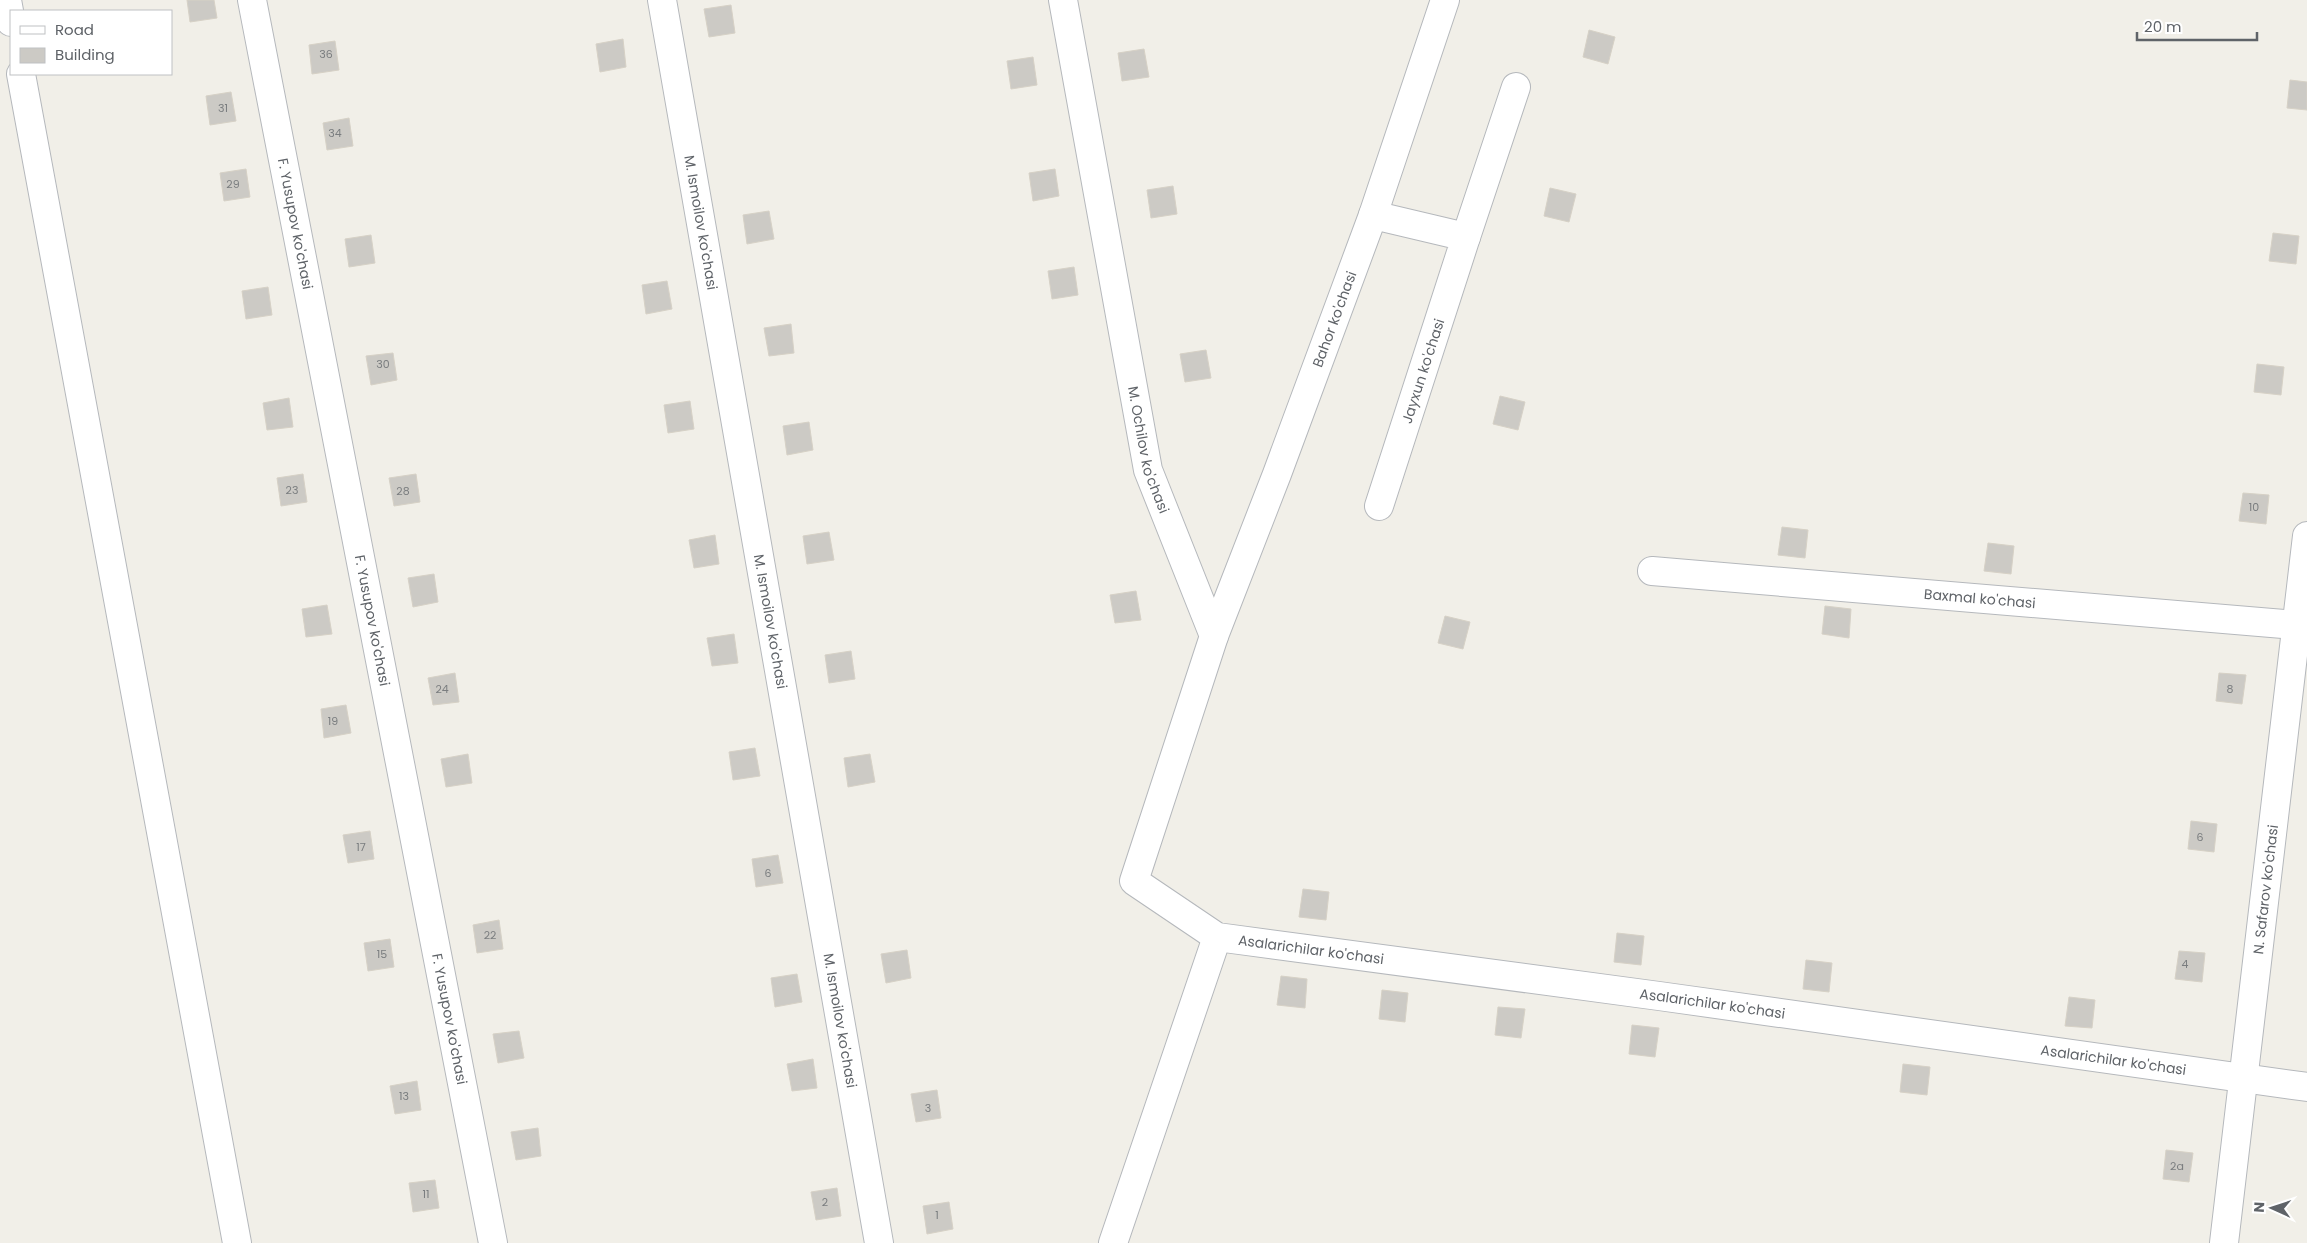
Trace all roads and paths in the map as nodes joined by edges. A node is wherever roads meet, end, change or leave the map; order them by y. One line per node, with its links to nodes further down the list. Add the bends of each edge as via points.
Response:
1 (7, 0): 6 (street)
2 (252, 0): 20 (street, F. Yusupov ko'chasi)
3 (662, 0): 21 (street, M. Ismoilov ko'chasi)
4 (1064, 0): 15 (street, M. Ochilov ko'chasi, via 1148,470)
5 (1445, 0): 9 (street, Bahor ko'chasi)
6 (10, 16)
7 (21, 75): 19 (street)
8 (1516, 87): 10 (street, Jayxun ko'chasi)
9 (1373, 215): 10 (street); 15 (street, Bahor ko'chasi)
10 (1466, 237): 11 (street, Jayxun ko'chasi)
11 (1379, 506)
12 (2307, 536): 14 (street, N. Safarov ko'chasi)
13 (1652, 571): 14 (street, Baxmal ko'chasi)
14 (2302, 625): 17 (street, N. Safarov ko'chasi)
15 (1214, 636): 16 (street, Asalarichilar ko'chasi, via 1134,881)
16 (1217, 937): 17 (street, Asalarichilar ko'chasi); 22 (street)
17 (2243, 1078): 18 (street, Asalarichilar ko'chasi); 23 (street, N. Safarov ko'chasi)
18 (2307, 1087)
19 (237, 1243)
20 (493, 1243)
21 (878, 1243)
22 (1113, 1243)
23 (2224, 1243)

